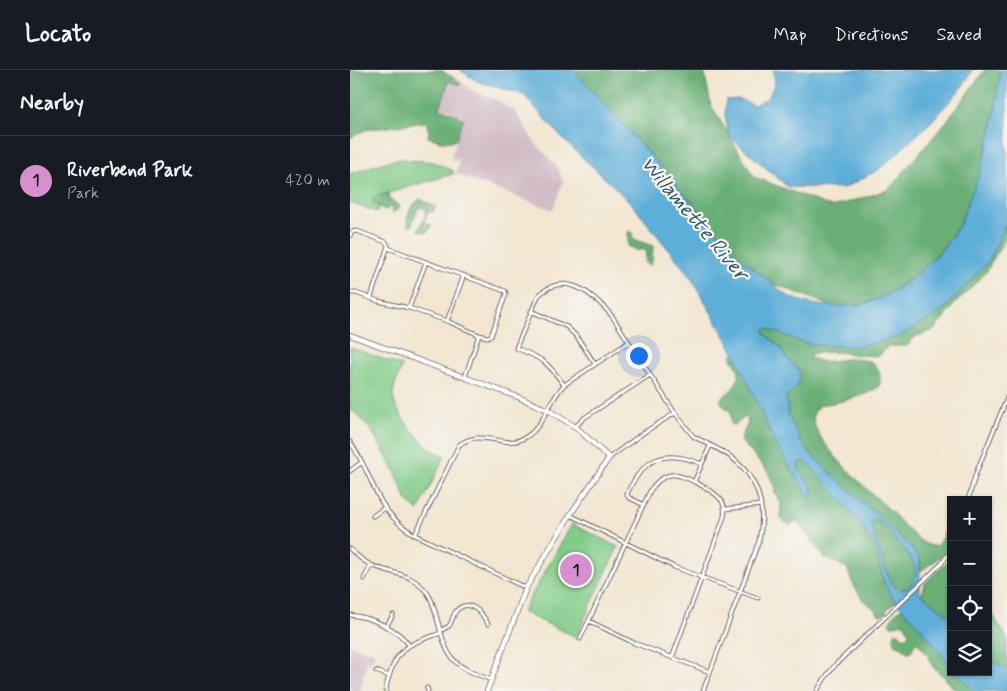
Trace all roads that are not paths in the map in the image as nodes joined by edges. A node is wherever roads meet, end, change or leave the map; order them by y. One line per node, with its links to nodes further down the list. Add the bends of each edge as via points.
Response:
1 (350, 236): 2 (street, via 357,231 386,242)
2 (388, 248): 3 (street); 6 (street)
3 (426, 262): 4 (street); 7 (street)
4 (464, 276): 9 (street); 11 (street, via 506,292 489,337)
5 (350, 293): 6 (street)
6 (371, 297): 7 (street)
7 (409, 308): 9 (street)
8 (531, 311): 12 (street, via 544,290 560,284 576,286 603,305); 13 (street, via 567,327); 16 (street, via 516,348 540,357)
9 (447, 321): 11 (street)
10 (350, 335): 15 (street)
11 (479, 335): 15 (street)
12 (629, 342): 13 (street); 14 (street)
13 (595, 364): 16 (street)
14 (650, 375): 19 (street); 20 (street)
15 (465, 377): 18 (street)
16 (564, 385): 18 (street)
17 (1007, 398): 28 (street)
18 (548, 410): 20 (street); 35 (street, via 536,429 521,440 504,442 479,437 459,444)
19 (675, 413): 22 (street, via 693,436); 23 (street)
20 (575, 427): 23 (street)
21 (350, 442): 24 (street)
22 (710, 446): 25 (street); 30 (street, via 740,464 753,481)
23 (609, 458): 33 (street)
24 (362, 462): 26 (street); 31 (street)
25 (702, 464): 27 (street); 29 (street, via 682,456 651,461 641,469 627,494)
26 (350, 471)
27 (694, 482): 29 (street, via 671,475 663,478 651,489); 32 (street, via 715,493)
28 (969, 496)
29 (644, 505): 36 (street)
30 (761, 505): 32 (street); 43 (street, via 759,541)
31 (384, 508): 34 (street); 35 (street)
32 (725, 510): 40 (street)
33 (570, 515): 36 (street); 42 (street)
34 (373, 516)
35 (415, 535): 42 (street)
36 (625, 543): 40 (street); 47 (street)
37 (350, 549): 39 (street)
38 (947, 557): 61 (street, via 830,671)
39 (371, 565): 41 (street); 50 (street, via 408,576 422,586 431,599)
40 (702, 578): 43 (street); 53 (street)
41 (364, 579)
42 (526, 588): 57 (street)
43 (740, 592): 44 (street); 55 (street)
44 (758, 598)
45 (350, 615): 49 (street)
46 (393, 615): 49 (street)
47 (589, 621): 51 (street); 53 (street)
48 (488, 624): 50 (street, via 480,611 466,606 455,612 449,626)
49 (386, 627): 52 (street, via 400,634)
50 (440, 632): 52 (street); 57 (street, via 447,652 459,666)
51 (580, 638)
52 (409, 645): 56 (street, via 397,656)
53 (672, 658): 55 (street)
54 (376, 671): 56 (street)
55 (710, 672): 60 (street)
56 (388, 676): 58 (street)
57 (491, 680): 59 (street)
58 (386, 691)
59 (487, 691)
60 (703, 691)
61 (818, 691)

